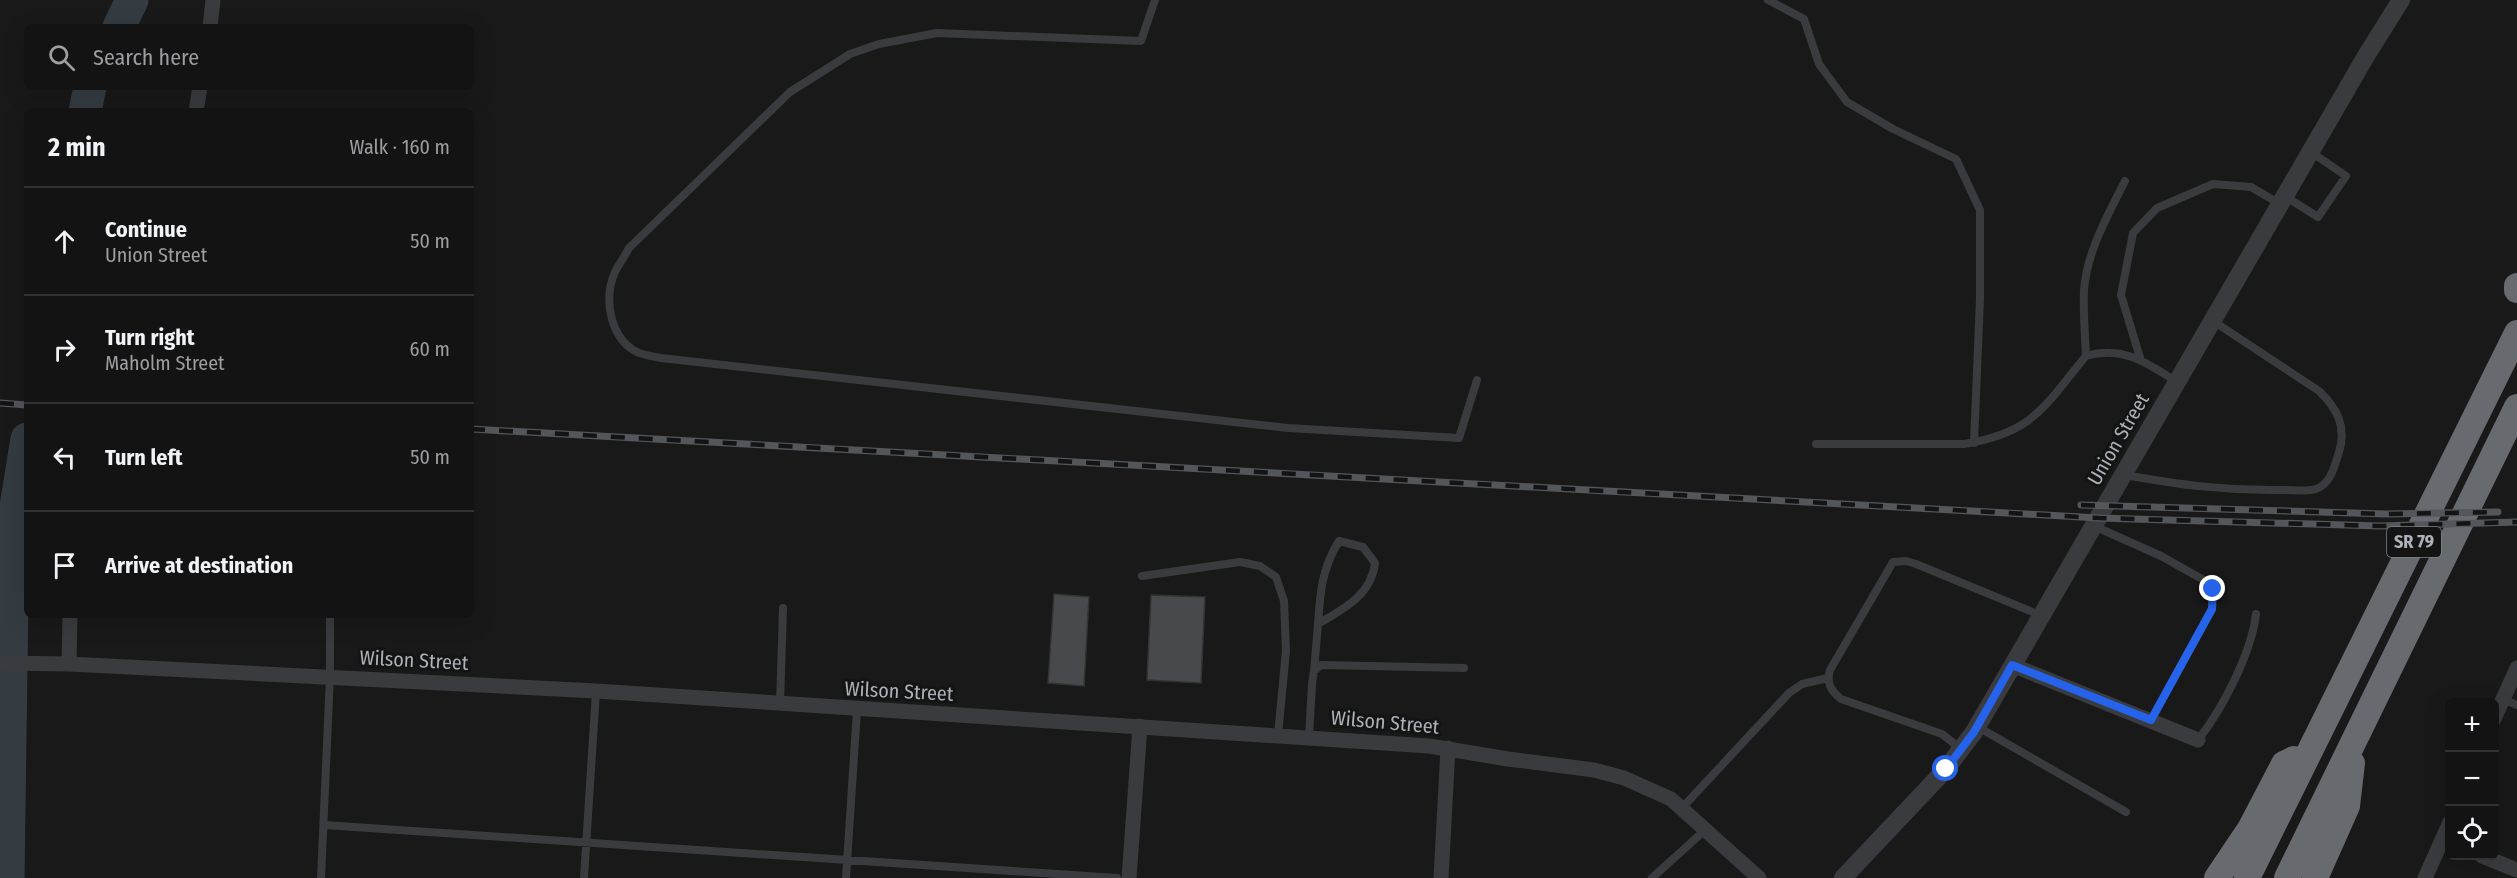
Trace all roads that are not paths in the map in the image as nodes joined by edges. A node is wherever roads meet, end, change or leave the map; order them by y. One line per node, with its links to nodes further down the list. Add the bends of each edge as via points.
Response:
1 (213, 0): 5 (street)
2 (1155, 0): 15 (lane, via 1141,42 937,33 879,44 824,69 790,92 629,248 614,273 609,299 613,325 625,344 639,353 662,358 1299,429 1459,438)
3 (1768, 0): 19 (lane, via 1804,19 1819,64 1847,102 1956,159 1980,210)
4 (2401, 0): 8 (street, Union Street)
5 (210, 24)
6 (200, 90): 7 (street)
7 (196, 108)
8 (2311, 152): 10 (street, Union Street); 10 (lane, via 2346,176 2318,217)
9 (2125, 181): 13 (lane, via 2104,223 2087,272)
10 (2283, 200): 11 (street, Union Street); 14 (lane, via 2251,187 2212,184 2157,208 2133,233 2121,295)
11 (2213, 321): 16 (street, Union Street); 22 (lane, via 2330,402 2343,431 2330,478 2316,489 2234,490)
12 (2517, 333): 53 (highway, SR 79)
13 (2086, 356): 14 (lane, via 2118,352); 19 (lane, via 2029,422 2009,433)
14 (2141, 361): 16 (lane)
15 (1477, 380)
16 (2177, 382): 22 (street, Union Street)
17 (2517, 407): 21 (highway, SR 79)
18 (2517, 429): 21 (highway)
19 (1974, 442): 20 (lane)
20 (1816, 444)
21 (2489, 462): 50 (highway, SR 79)
22 (2123, 474): 23 (street, Union Street)
23 (2094, 526): 27 (street, Union Street); 44 (lane, via 2161,556 2213,589 2212,609)
24 (1142, 576): 47 (lane, via 1240,562 1260,566 1276,577 1284,600 1286,651)
25 (783, 608): 41 (lane)
26 (2256, 614): 49 (lane, via 2254,633 2218,714)
27 (2040, 615): 33 (street, Union Street); 38 (lane, via 1916,564 1893,562)
28 (70, 618): 32 (street)
29 (330, 618): 37 (lane)
30 (1318, 624): 30 (lane, via 1348,606 1370,583 1375,563 1363,547 1339,541 1327,560); 36 (lane)
31 (0, 663): 32 (street, Wilson Street)
32 (69, 664): 37 (street, Wilson Street)
33 (2012, 665): 44 (street); 46 (street, Union Street)
34 (1464, 668): 36 (lane, via 1321,665)
35 (2517, 668): 40 (street)
36 (1314, 671): 48 (lane)
37 (330, 676): 39 (street, Wilson Street); 56 (lane)
38 (1828, 678): 52 (lane, via 1832,691 1841,699 1942,734); 54 (lane, via 1802,684 1790,693)
39 (596, 691): 41 (street, Wilson Street); 58 (lane)
40 (2510, 702): 43 (street)
41 (780, 704): 42 (street, Wilson Street)
42 (857, 710): 45 (street, Wilson Street); 60 (lane)
43 (2499, 714)
44 (2151, 720): 49 (street)
45 (1140, 726): 47 (street, Wilson Street); 67 (street)
46 (1977, 726): 52 (street, Union Street); 55 (lane)
47 (1278, 735): 48 (street, Wilson Street)
48 (1309, 737): 51 (street, Wilson Street)
49 (2198, 740)
50 (2355, 742): 74 (highway, SR 79); 75 (highway, via 2348,806)
51 (1448, 748): 54 (street, Wilson Street, via 1594,770 1650,789); 68 (street)
52 (1961, 749): 71 (street, Union Street)
53 (2310, 750): 72 (highway, via 2284,764 2250,829); 73 (highway, SR 79)
54 (1681, 808): 57 (street, Wilson Street)
55 (2126, 812)
56 (324, 825): 58 (lane); 63 (lane)
57 (1705, 830): 69 (lane); 70 (street, Wilson Street)
58 (586, 842): 60 (lane); 64 (lane)
59 (2445, 842): 76 (street)
60 (847, 860): 65 (lane); 66 (lane)
61 (2494, 860): 62 (street)
62 (2517, 870)
63 (321, 878)
64 (584, 878)
65 (846, 878)
66 (1117, 878)
67 (1129, 878)
68 (1441, 878)
69 (1652, 878)
70 (1759, 878)
71 (1843, 878)
72 (2217, 878)
73 (2247, 878)
74 (2287, 878)
75 (2315, 878)
76 (2425, 878)

